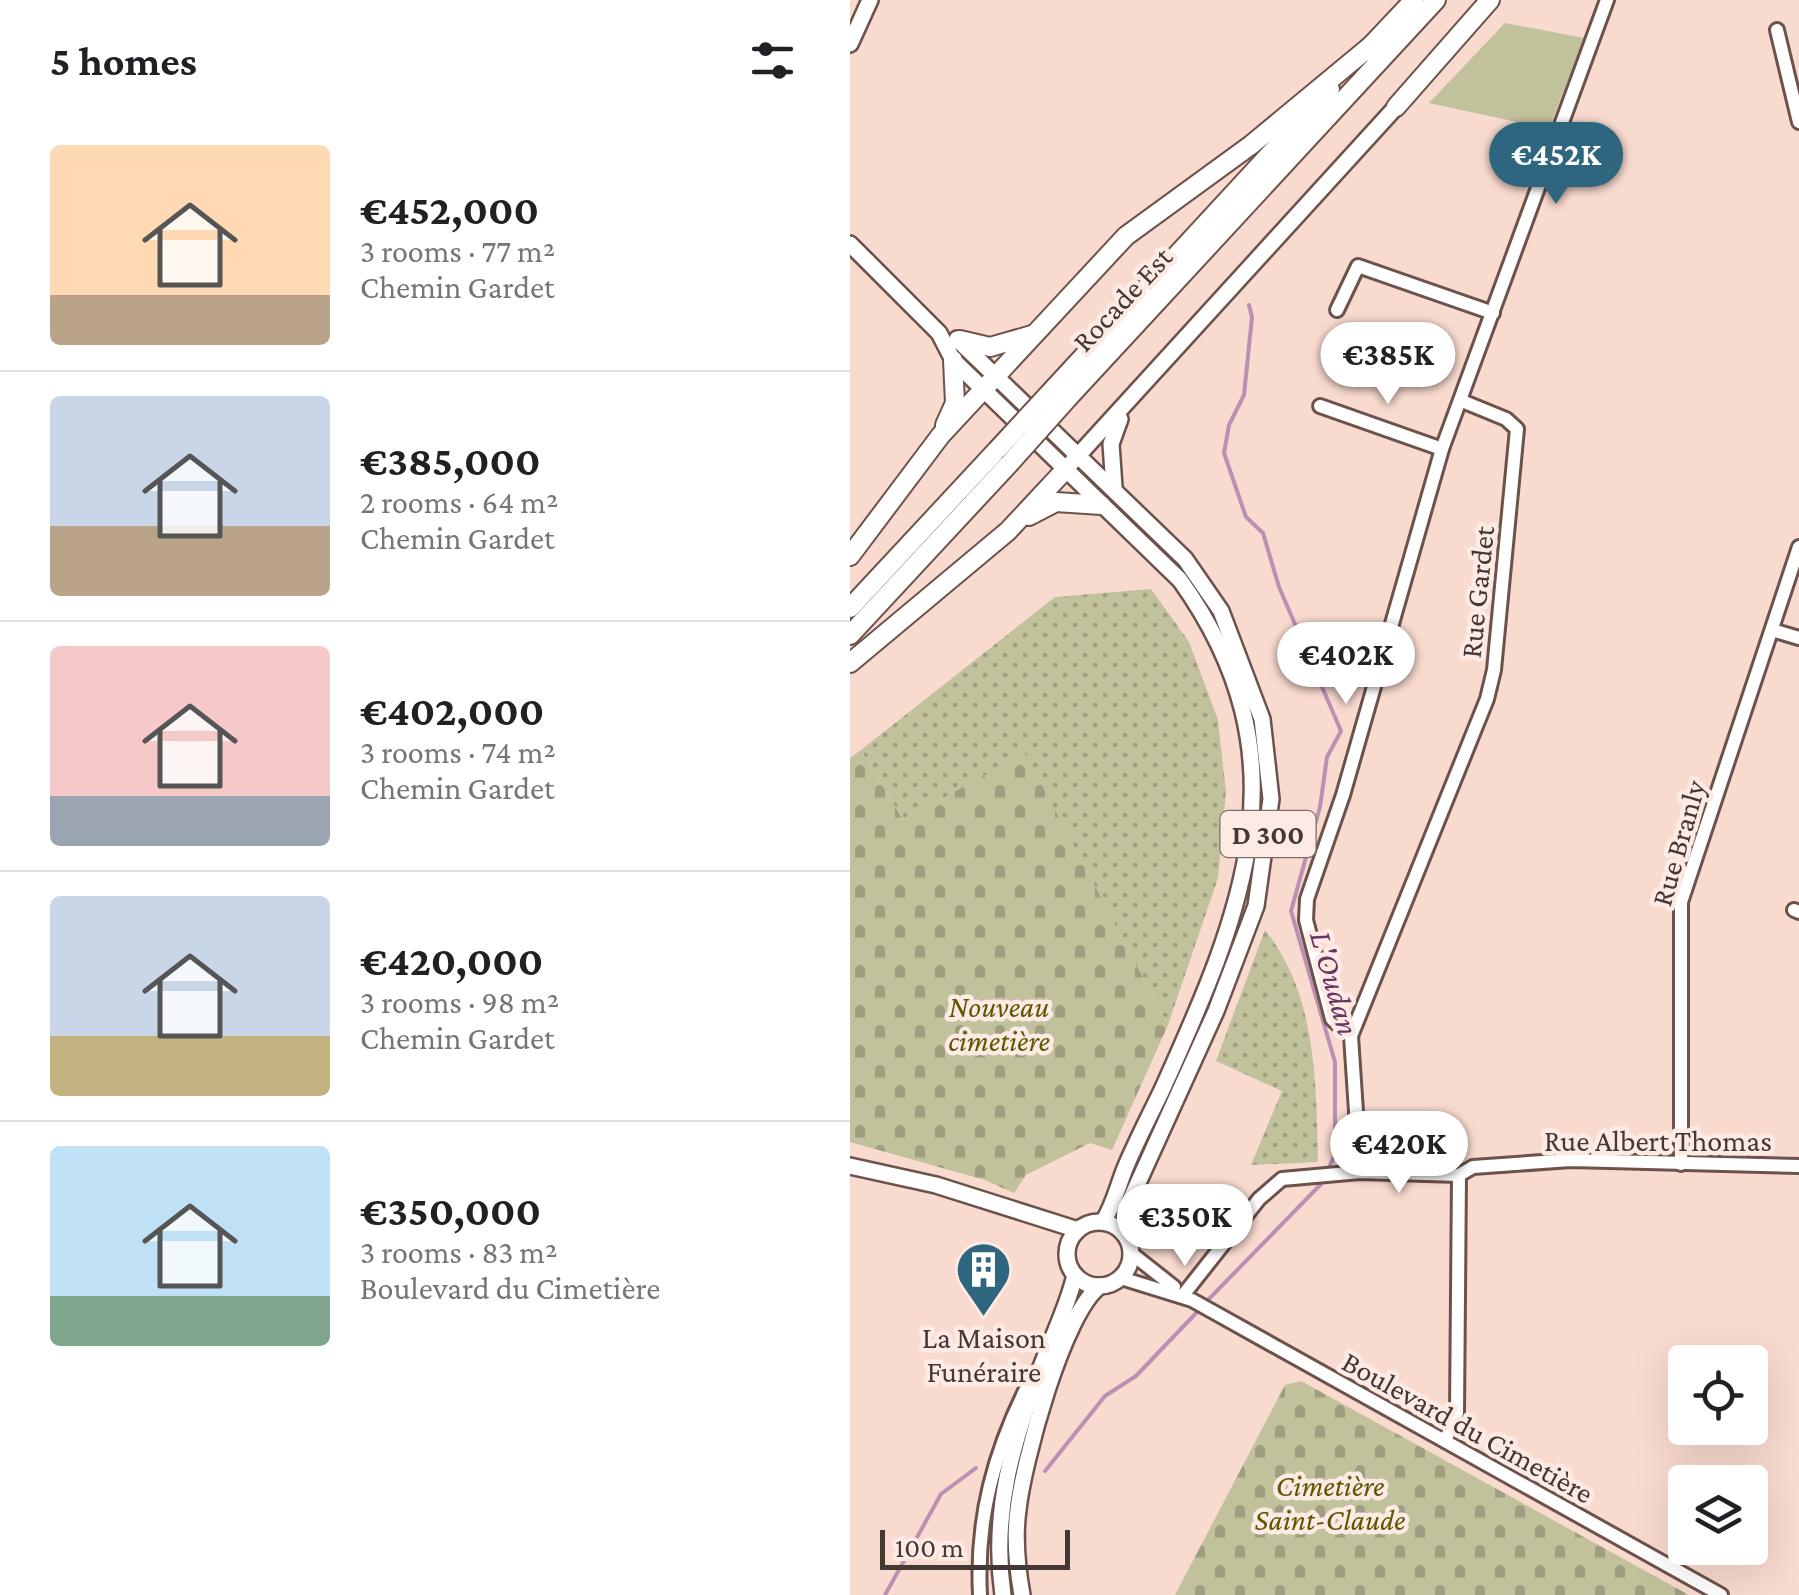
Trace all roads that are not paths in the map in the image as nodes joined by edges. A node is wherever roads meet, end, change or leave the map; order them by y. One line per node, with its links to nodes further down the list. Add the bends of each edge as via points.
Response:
1 (862, 0): 9 (main road)
2 (870, 0): 9 (main road)
3 (1414, 0): 10 (highway, Rocade Est)
4 (1436, 0): 10 (highway, Rocade Est)
5 (1490, 0): 12 (highway)
6 (1501, 0): 12 (street)
7 (1608, 0): 18 (street)
8 (1777, 30): 11 (street)
9 (853, 38)
10 (1346, 76): 13 (highway, Rocade Est); 13 (highway)
11 (1797, 101): 14 (street)
12 (1396, 107): 22 (main road)
13 (1312, 110): 20 (highway, via 1126,236); 30 (highway, Rocade Est, bridge)
14 (1799, 122)
15 (850, 244): 16 (main road)
16 (855, 257): 19 (main road)
17 (1337, 310): 18 (street, via 1358,266)
18 (1493, 313): 25 (street)
19 (939, 333): 21 (main road); 23 (main road)
20 (1037, 333): 21 (highway, via 990,347); 24 (highway)
21 (960, 340): 24 (main road)
22 (1178, 349): 29 (main road); 32 (main road, via 1117,422)
23 (953, 360): 24 (main road); 27 (highway, via 955,402)
24 (991, 386): 27 (highway); 29 (main road, D 300); 31 (main road, D 300)
25 (1462, 401): 28 (street); 42 (street, Rue Gardet, via 1518,430 1494,670)
26 (1320, 406): 28 (street)
27 (941, 435): 36 (highway)
28 (1442, 448): 42 (street, via 1307,899 1306,920 1332,1019)
29 (1080, 454): 31 (main road); 32 (main road, D 300)
30 (1003, 457): 37 (highway, Rocade Est); 39 (highway, Rocade Est)
31 (1064, 471): 33 (main road, D 300); 34 (highway)
32 (1114, 487): 51 (main road, D 300, via 1169,539 1221,610 1256,692 1271,799 1263,872 1242,948 1128,1205)
33 (1101, 506): 34 (highway, via 1056,502); 49 (main road, D 300, via 1180,580 1208,623 1239,696 1254,799 1232,922 1209,987)
34 (1008, 531): 41 (highway)
35 (1799, 547): 38 (street, Rue Branly)
36 (850, 556)
37 (850, 608)
38 (1772, 630): 40 (street); 43 (street, Rue Branly, via 1681,902)
39 (850, 635)
40 (1799, 638)
41 (850, 662)
42 (1351, 1036): 46 (street)
43 (1681, 1164): 45 (street, Rue Albert Thomas); 47 (street, Rue Albert Thomas, via 1571,1160 1473,1168)
44 (850, 1166): 48 (main road, via 936,1185)
45 (1799, 1166)
46 (1360, 1172): 47 (street, Rue Albert Thomas); 57 (street, Rue Albert Thomas, via 1282,1179 1259,1198)
47 (1460, 1175): 59 (street, via 1456,1413)
48 (1015, 1213): 50 (main road); 52 (main road)
49 (1103, 1222): 50 (main road); 51 (main road)
50 (1078, 1230): 52 (main road)
51 (1123, 1232): 53 (main road)
52 (1068, 1250): 54 (main road)
53 (1132, 1253): 55 (main road); 57 (street, Boulevard du Cimetière)
54 (1075, 1275): 56 (main road); 58 (main road)
55 (1121, 1278): 56 (main road); 57 (street, Boulevard du Cimetière)
56 (1100, 1286): 58 (main road)
57 (1188, 1297): 59 (street, Boulevard du Cimetière)
58 (1061, 1336): 60 (street, via 994,1461); 61 (main road, via 1005,1475 999,1538); 62 (main road, via 1062,1356 1022,1475 1016,1534)
59 (1445, 1441): 63 (street, Boulevard du Cimetière)
60 (980, 1595)
61 (1004, 1595)
62 (1022, 1595)
63 (1721, 1595)

